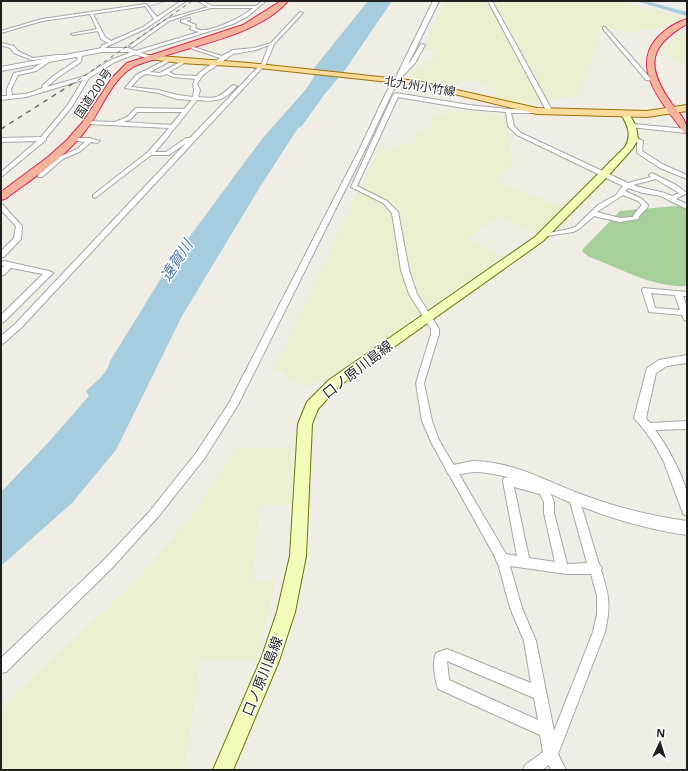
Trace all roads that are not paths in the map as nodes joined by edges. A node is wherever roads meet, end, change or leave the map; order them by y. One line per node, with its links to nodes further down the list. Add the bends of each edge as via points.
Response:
1 (184, 1): 16 (street)
2 (200, 1): 7 (street)
3 (264, 1): 8 (street)
4 (285, 1): 12 (highway, 国道200号)
5 (436, 1): 49 (street)
6 (490, 1): 60 (street)
7 (211, 7): 8 (street); 32 (street, via 165,22)
8 (257, 8): 11 (street)
9 (91, 13): 13 (street); 16 (street, via 146,5); 18 (street)
10 (301, 13): 30 (street)
11 (247, 15): 12 (street); 20 (street)
12 (264, 18): 25 (highway, 国道200号)
13 (94, 19): 15 (street); 22 (street)
14 (189, 19): 24 (street, via 182,21)
15 (87, 20)
16 (156, 20): 28 (street)
17 (687, 22): 50 (highway, via 663,34 651,51 650,69); 56 (highway, via 660,43 654,60 655,70 666,94)
18 (9, 28): 19 (street, via 17,31); 23 (street)
19 (26, 28)
20 (218, 28): 24 (street); 25 (street)
21 (604, 28): 50 (street, via 648,79)
22 (99, 30): 26 (street); 28 (street, via 105,41)
23 (1, 32)
24 (203, 32): 27 (street)
25 (232, 32): 33 (highway, 国道200号)
26 (73, 34)
27 (179, 40): 33 (street); 35 (street)
28 (111, 43): 34 (street, via 102,47)
29 (1, 44): 37 (street, via 12,47 16,52 32,59)
30 (272, 44): 41 (street, via 266,43 254,49 234,50); 43 (street, via 267,52 267,58)
31 (423, 45): 49 (street, via 409,68)
32 (131, 46)
33 (190, 46): 38 (highway, 国道200号); 41 (street)
34 (102, 50): 35 (street); 36 (street)
35 (135, 52): 38 (street); 47 (street)
36 (80, 54): 37 (street); 51 (street, via 79,61 50,81 44,87)
37 (69, 56): 39 (street)
38 (150, 57): 40 (main road, 北九州小竹線); 63 (highway, 国道200号, via 121,72)
39 (50, 60): 44 (street); 53 (street, via 34,70 16,74 9,89)
40 (168, 60): 42 (main road, 北九州小竹線); 45 (street)
41 (220, 60): 42 (main road, 北九州小竹線); 43 (main road, 北九州小竹線); 48 (street)
42 (184, 61): 46 (street)
43 (259, 67): 49 (main road, 北九州小竹線); 55 (street, via 221,98); 67 (street)
44 (1, 69)
45 (145, 72): 46 (street, via 158,76); 55 (street, via 127,88)
46 (168, 72): 48 (street, via 174,76)
47 (86, 77): 51 (street); 69 (street, via 76,98)
48 (198, 78): 55 (street, via 195,84)
49 (396, 80): 52 (street); 59 (main road, 北九州小竹線); 85 (street)
50 (653, 80): 56 (highway)
51 (46, 89): 53 (street)
52 (396, 95): 58 (street); 80 (street)
53 (9, 97): 54 (street)
54 (1, 98)
55 (195, 99): 57 (street)
56 (679, 109): 61 (main road, 北九州小竹線); 62 (highway); 66 (highway)
57 (186, 111): 64 (street, via 136,110 129,118); 65 (street)
58 (508, 111): 59 (street); 74 (street, via 511,126 519,134)
59 (537, 111): 60 (main road, 北九州小竹線)
60 (550, 112): 61 (main road, 北九州小竹線)
61 (625, 114): 68 (main road)
62 (687, 121)
63 (88, 122): 64 (street); 70 (highway, 国道200号)
64 (115, 124): 65 (street)
65 (173, 127): 72 (street)
66 (687, 130): 68 (street)
67 (200, 131): 72 (street, via 167,154); 99 (street, via 19,325)
68 (633, 132): 73 (street, via 640,141 639,152); 74 (main road, 口ノ原川島線, via 629,148)
69 (44, 139): 71 (street); 75 (street)
70 (74, 139): 76 (street, via 94,140 61,158); 83 (highway, 国道200号)
71 (1, 140)
72 (150, 153): 82 (street)
73 (663, 168): 77 (street); 78 (street, via 650,174)
74 (605, 174): 79 (street); 90 (main road, 口ノ原川島線)
75 (1, 175)
76 (40, 176)
77 (687, 177)
78 (657, 178): 79 (street); 84 (street, via 684,193)
79 (628, 185): 81 (street); 84 (street)
80 (354, 187): 85 (street); 97 (street, via 385,202 395,212 405,270 413,294)
81 (622, 192): 88 (street); 88 (street, via 645,205 636,218 614,220)
82 (95, 196)
83 (1, 197)
84 (670, 198): 87 (street)
85 (337, 200): 112 (street, via 233,405 200,456 154,514 109,563)
86 (1, 206): 89 (street)
87 (687, 207)
88 (593, 212): 90 (street, via 578,228)
89 (5, 213): 91 (street, via 19,226 18,237)
90 (542, 236): 97 (main road, 口ノ原川島線)
91 (1, 255): 92 (street)
92 (9, 265): 93 (street); 98 (street, via 49,273)
93 (1, 273)
94 (678, 293): 95 (street); 96 (street); 96 (street, via 646,290 652,310)
95 (687, 294)
96 (686, 315)
97 (427, 317): 103 (street, via 435,334 420,383 423,402 435,441); 116 (main road, 口ノ原川島線, via 334,383 320,396 308,414 304,432 298,556 286,612 268,664)
98 (1, 320)
99 (1, 341)
100 (687, 359): 101 (street, via 666,362 651,370)
101 (644, 423): 102 (street); 106 (street, via 678,482)
102 (687, 425)
103 (453, 470): 104 (street, via 474,465); 108 (street)
104 (508, 477): 105 (street, via 536,480); 109 (street); 110 (street, via 544,490 549,502 549,513)
105 (574, 498): 107 (street, via 648,522); 111 (street)
106 (687, 511)
107 (686, 531)
108 (502, 559): 109 (street); 113 (street, via 516,608 530,641)
109 (524, 563): 110 (street)
110 (562, 568): 111 (street)
111 (596, 568): 115 (street, via 603,596 603,614)
112 (1, 667)
113 (541, 694): 114 (street); 114 (street, via 447,655 440,657 443,684)
114 (547, 731): 115 (street)
115 (554, 764): 117 (street)
116 (223, 770)
117 (530, 770)

